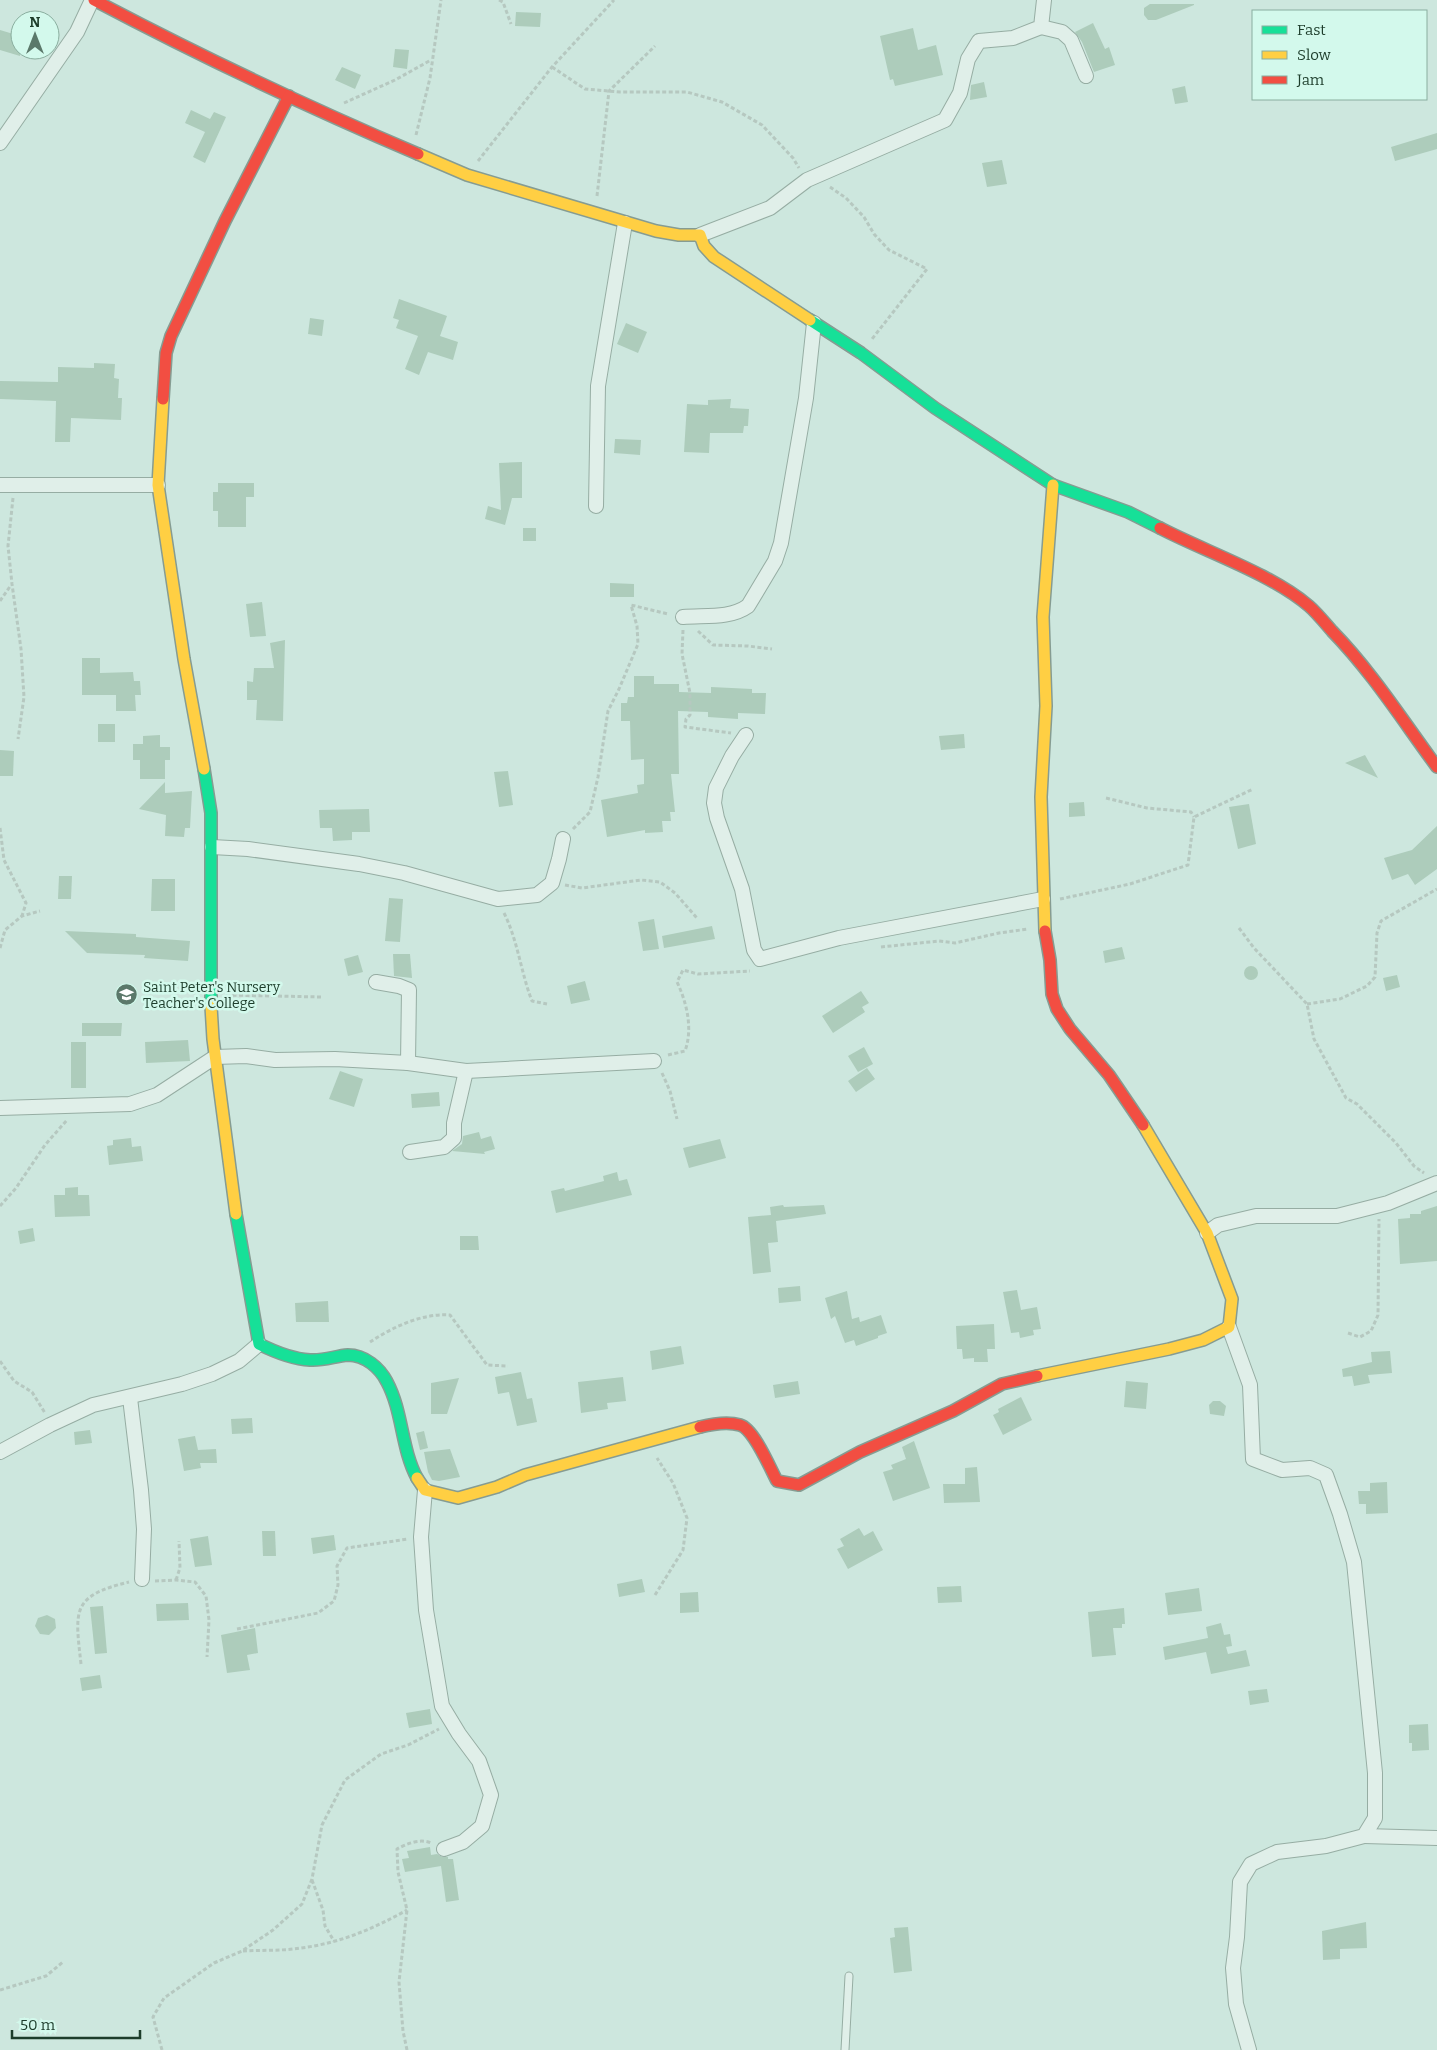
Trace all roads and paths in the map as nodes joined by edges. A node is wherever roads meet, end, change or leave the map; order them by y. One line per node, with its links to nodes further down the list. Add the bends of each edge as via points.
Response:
1 (93, 0): 13 (street); 15 (street, via 77,32)
2 (441, 0): 9 (path)
3 (499, 0): 6 (path, via 503,2)
4 (614, 0): 10 (path)
5 (1044, 0): 7 (street)
6 (510, 24)
7 (1041, 27): 11 (street, via 1062,32 1071,40); 18 (street, via 1013,38 979,41 968,59 960,93 945,120)
8 (655, 46): 12 (path)
9 (431, 60): 14 (path, via 362,97); 16 (path, via 430,78)
10 (552, 67): 12 (path, via 585,89); 17 (path)
11 (1086, 76)
12 (609, 91): 18 (path, via 687,92 722,102 762,125 793,158); 19 (path)
13 (288, 96): 14 (street); 24 (street, via 171,336 166,354)
14 (320, 112): 16 (street)
15 (0, 144)
16 (412, 152): 17 (street)
17 (467, 175): 19 (street)
18 (807, 180): 21 (street, via 770,208); 23 (path, via 830,186 864,217 889,250 927,269)
19 (595, 214): 20 (street)
20 (625, 223): 21 (street, via 678,235); 28 (street, via 598,386)
21 (700, 235): 22 (street, via 704,246 714,256)
22 (814, 324): 23 (street); 32 (street, via 790,502 775,561 748,606 742,610 730,614)
23 (861, 354): 25 (street)
24 (158, 485): 27 (street); 41 (street, via 184,659 212,813)
25 (1053, 485): 35 (street, via 1128,512 1288,590 1309,606 1356,656); 45 (street, via 1043,617 1046,706 1042,761)
26 (0, 486): 27 (street)
27 (14, 486): 29 (path, via 8,546)
28 (596, 506)
29 (12, 584): 30 (path); 34 (path, via 24,697)
30 (0, 602)
31 (631, 605): 40 (path, via 638,644 608,711 590,812)
32 (683, 617): 33 (path, via 682,654 690,692 690,715 685,727)
33 (746, 735): 45 (street, via 716,788 714,803 742,889 754,950 760,959 822,942)
34 (18, 739)
35 (1437, 767)
36 (1253, 789): 38 (path)
37 (1106, 798): 38 (path, via 1147,808 1191,812)
38 (1194, 817): 45 (path, via 1188,865 1130,884 1064,899)
39 (0, 828): 47 (path, via 4,860 26,903)
40 (562, 840): 42 (street)
41 (212, 846): 44 (street, via 404,872); 55 (street)
42 (552, 883): 44 (street, via 537,895); 48 (path, via 582,888 641,880 660,882 675,893)
43 (1437, 889): 58 (path, via 1382,921 1377,933 1375,977 1367,986 1340,999)
44 (498, 899): 57 (path, via 512,929 532,1001)
45 (1043, 899): 49 (street)
46 (40, 911): 47 (path)
47 (22, 916): 52 (path, via 5,930)
48 (697, 918)
49 (1044, 927): 51 (path, via 955,943 939,941); 70 (street, via 1052,994 1057,1009 1137,1115)
50 (1239, 928): 58 (path)
51 (878, 947)
52 (0, 948)
53 (753, 971): 60 (path, via 698,974 683,970 676,982 687,1012 689,1041 685,1051)
54 (376, 982): 61 (street, via 409,990)
55 (210, 995): 56 (path); 59 (street)
56 (321, 997)
57 (547, 1004)
58 (1307, 1004): 67 (path, via 1314,1039 1346,1098 1357,1104 1414,1166)
59 (216, 1057): 61 (street); 63 (street, via 158,1095 130,1104); 73 (street, via 242,1252)
60 (654, 1061): 62 (street); 65 (path, via 664,1075)
61 (408, 1063): 62 (street)
62 (466, 1072): 66 (street, via 456,1113 454,1138 444,1147)
63 (78, 1105): 64 (street); 68 (path)
64 (0, 1108)
65 (677, 1120)
66 (410, 1152)
67 (1433, 1180): 69 (street)
68 (0, 1206)
69 (1380, 1206): 70 (street, via 1337,1216 1256,1216); 72 (path, via 1378,1315 1371,1331 1360,1337)
70 (1207, 1232): 71 (street, via 1232,1300)
71 (1229, 1327): 79 (street, via 1203,1340 1169,1349 1002,1384 799,1485 777,1482 752,1435 741,1425 716,1423); 90 (street, via 1250,1385 1253,1459 1282,1470 1310,1468 1326,1475 1354,1562 1375,1773 1375,1818)
72 (1348, 1333)
73 (259, 1344): 74 (street, via 301,1360 329,1360); 77 (street, via 239,1360 212,1374)
74 (350, 1355): 76 (path, via 388,1331 434,1314 450,1315 487,1365); 81 (street, via 370,1360 387,1380 411,1465)
75 (0, 1362): 78 (path, via 14,1381 32,1392)
76 (508, 1366)
77 (130, 1398): 78 (street, via 93,1406); 84 (street, via 144,1529)
78 (50, 1425): 80 (street)
79 (648, 1442): 81 (street, via 525,1475 498,1487 458,1498); 85 (path, via 673,1483 687,1518 683,1550)
80 (0, 1452)
81 (425, 1490): 82 (street)
82 (421, 1537): 86 (path, via 347,1548 337,1566 338,1585 334,1601 318,1613); 89 (street, via 426,1610 442,1706)
83 (178, 1541): 87 (path, via 180,1568 176,1580 195,1582 206,1596 209,1620)
84 (142, 1579): 88 (path, via 100,1590 88,1597 77,1614)
85 (656, 1595)
86 (237, 1629)
87 (207, 1657)
88 (81, 1664)
89 (451, 1721): 92 (street, via 479,1761 491,1795 482,1826 463,1842); 93 (path, via 408,1745 381,1754 345,1780 322,1825)
90 (1364, 1836): 91 (street); 103 (street, via 1326,1846 1277,1852 1251,1864 1240,1882 1232,1968 1236,2004)
91 (1437, 1838)
92 (444, 1849): 94 (path, via 426,1841 408,1843 396,1849)
93 (312, 1879): 95 (path, via 325,1926); 96 (path, via 302,1904 273,1930)
94 (407, 1910): 95 (path, via 361,1934); 101 (path, via 399,1982 402,2031)
95 (334, 1941): 96 (path, via 300,1948)
96 (242, 1951): 100 (path, via 214,1963 164,1998 153,2017)
97 (63, 1962): 99 (path, via 46,1976)
98 (849, 1976): 102 (lane)
99 (0, 1990)
100 (162, 2050)
101 (407, 2050)
102 (845, 2050)
103 (1249, 2050)

